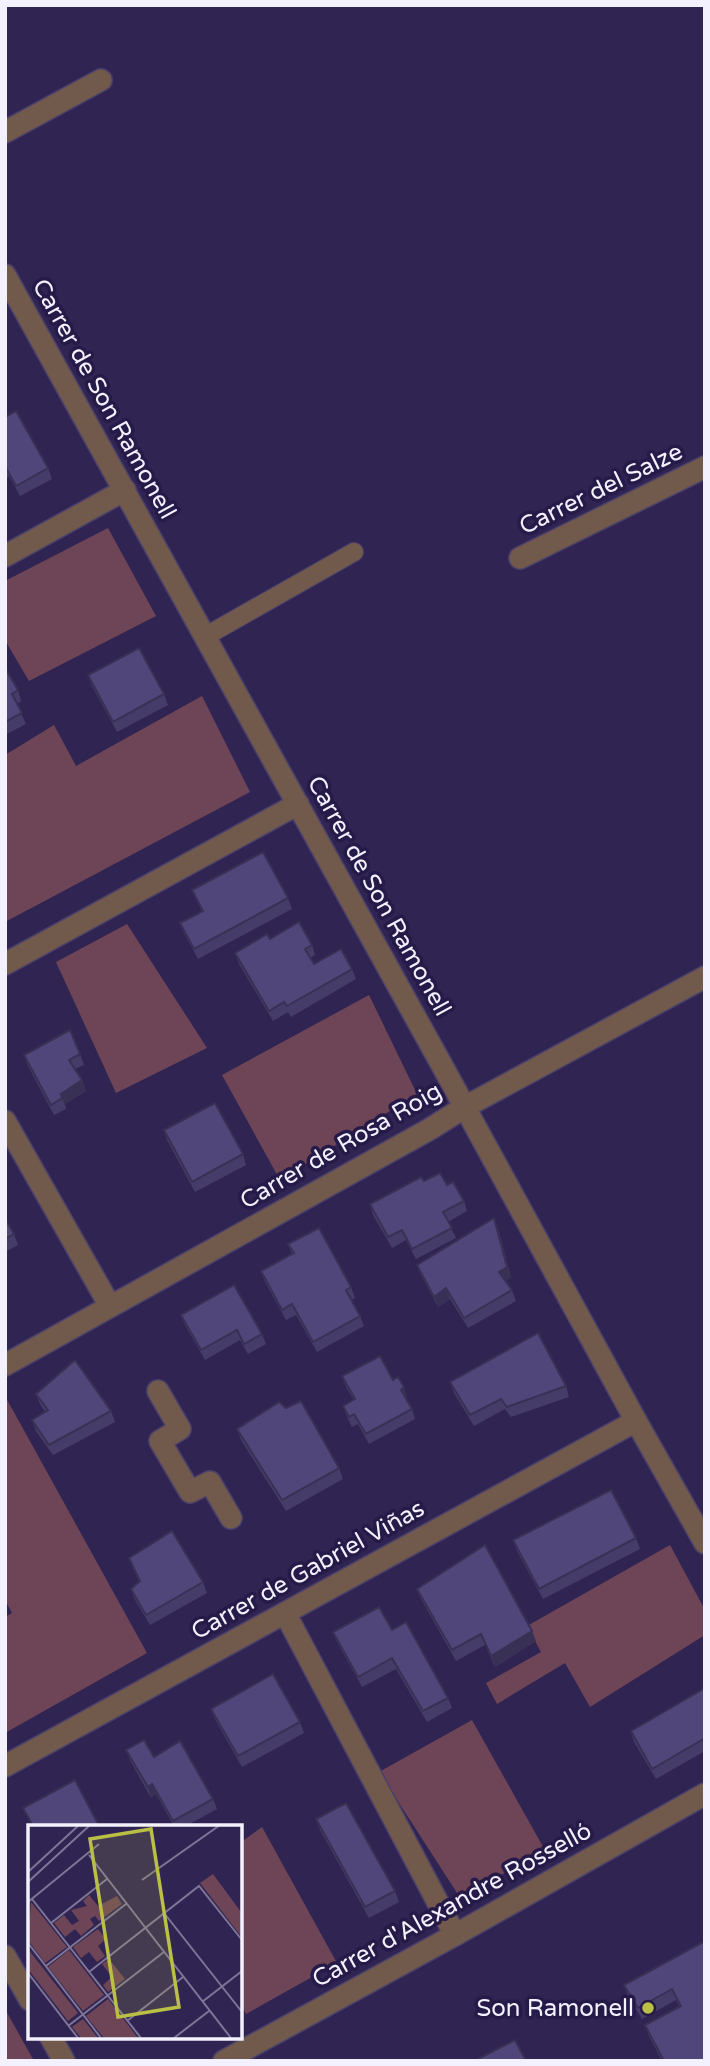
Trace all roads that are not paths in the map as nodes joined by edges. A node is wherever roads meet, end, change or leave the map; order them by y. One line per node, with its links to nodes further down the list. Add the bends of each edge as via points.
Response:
1 (101, 80): 2 (street)
2 (5, 132)
3 (5, 275): 5 (street, Carrer de Son Ramonell)
4 (705, 467): 8 (street, Carrer del Salze)
5 (125, 490): 7 (street); 9 (street, Carrer de Son Ramonell)
6 (354, 552): 9 (lane)
7 (5, 556)
8 (520, 558)
9 (206, 636): 10 (street, Carrer de Son Ramonell)
10 (298, 804): 11 (street); 13 (street, Carrer de Son Ramonell)
11 (5, 964)
12 (704, 979): 13 (street, Carrer de Rosa Roig)
13 (464, 1107): 15 (street, Carrer de Rosa Roig); 18 (street, Carrer de Son Ramonell)
14 (5, 1121): 15 (street)
15 (110, 1306): 16 (street, Carrer de Rosa Roig)
16 (5, 1364)
17 (158, 1391): 19 (street, via 180,1429 160,1441 190,1492 210,1482)
18 (636, 1421): 20 (street, Carrer de Son Ramonell); 21 (street, Carrer de Gabriel Viñas)
19 (231, 1518)
20 (705, 1543)
21 (285, 1613): 22 (street, Carrer de Gabriel Viñas); 24 (street)
22 (5, 1766)
23 (705, 1794): 24 (street, Carrer d'Alexandre Rosselló)
24 (454, 1935): 29 (street, Carrer d'Alexandre Rosselló)
25 (5, 1956): 26 (street)
26 (28, 1996)
27 (51, 2038): 28 (street)
28 (64, 2061)
29 (224, 2061)

